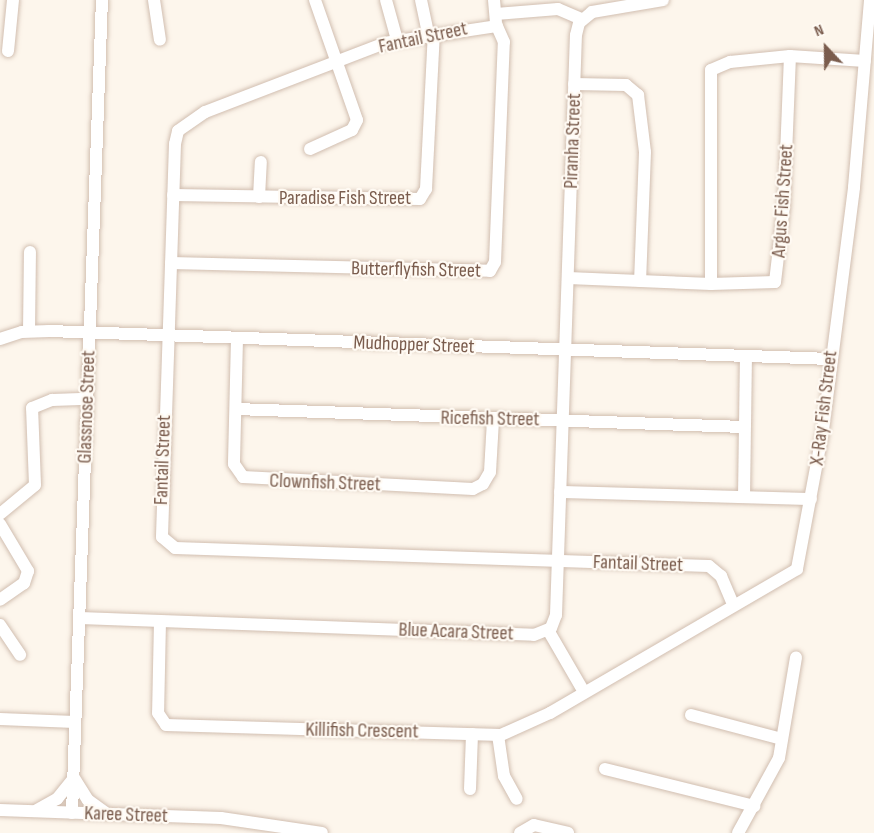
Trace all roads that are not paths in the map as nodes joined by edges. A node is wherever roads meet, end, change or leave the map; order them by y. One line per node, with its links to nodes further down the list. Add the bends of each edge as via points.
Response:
1 (13, 0): 17 (street)
2 (102, 0): 32 (street, Glassnose Street)
3 (154, 0): 15 (street)
4 (315, 0): 19 (street)
5 (386, 0): 16 (street)
6 (421, 0): 14 (street)
7 (494, 0): 13 (street)
8 (663, 0): 12 (street, via 597,10)
9 (870, 0): 20 (street, X-Ray Fish Street)
10 (533, 5): 11 (street, Fantail Street); 13 (street, Fantail Street)
11 (565, 5): 12 (street)
12 (582, 19): 21 (street, Piranha Street, via 576,35)
13 (498, 24): 14 (street, Fantail Street); 27 (street, Butterflyfish Street, via 496,245 490,271)
14 (431, 34): 16 (street, Fantail Street); 25 (street, Paradise Fish Street, via 423,197 416,201)
15 (160, 40)
16 (397, 40): 19 (street, Fantail Street)
17 (8, 51)
18 (789, 56): 20 (street); 30 (street, Argus Fish Street, via 777,278 771,284); 30 (street, via 730,62 709,74 714,148)
19 (339, 61): 22 (street, via 357,124); 24 (street, Fantail Street, via 186,123 175,144)
20 (865, 61): 38 (street, X-Ray Fish Street)
21 (574, 84): 28 (street, Piranha Street); 29 (street, via 626,85 638,95 645,152)
22 (310, 149)
23 (261, 162): 25 (street)
24 (173, 195): 25 (street, Paradise Fish Street); 27 (street, Fantail Street)
25 (259, 197)
26 (30, 252): 31 (street)
27 (171, 264): 33 (street, Fantail Street)
28 (568, 278): 29 (street, Argus Fish Street); 36 (street, Piranha Street)
29 (640, 281): 30 (street, Argus Fish Street)
30 (711, 284)
31 (29, 332): 32 (street, Mudhopper Street); 34 (street, Mudhopper Street)
32 (90, 332): 33 (street, Mudhopper Street); 39 (street, Glassnose Street)
33 (168, 335): 35 (street, Mudhopper Street); 49 (street, Fantail Street, via 161,529 170,546)
34 (0, 339)
35 (237, 339): 36 (street, Mudhopper Street); 40 (street, Clownfish Street)
36 (565, 349): 37 (street, Mudhopper Street); 42 (street)
37 (746, 356): 38 (street, Mudhopper Street); 43 (street)
38 (830, 359): 46 (street, X-Ray Fish Street)
39 (88, 399): 47 (street, via 52,400 32,408 35,485); 52 (street, Glassnose Street)
40 (236, 409): 41 (street, Ricefish Street); 41 (street, Clownfish Street, via 237,473 252,479 287,481 477,488 490,472)
41 (493, 420): 42 (street, Ricefish Street)
42 (563, 420): 43 (street, Ricefish Street); 44 (street)
43 (744, 427): 45 (street)
44 (560, 492): 45 (street); 49 (street)
45 (744, 497): 46 (street)
46 (811, 499): 51 (street, X-Ray Fish Street, via 798,568)
47 (0, 514)
48 (0, 524): 50 (street, via 28,572 24,582)
49 (558, 561): 51 (street, Fantail Street, via 713,567); 55 (street, via 556,618)
50 (0, 600)
51 (733, 604): 58 (street, X-Ray Fish Street)
52 (80, 618): 53 (street, Blue Acara Street); 61 (street, Glassnose Street)
53 (160, 621): 55 (street, Blue Acara Street, via 534,635); 62 (street, Killifish Crescent, via 159,717 166,725)
54 (0, 626): 56 (street)
55 (548, 630): 58 (street)
56 (20, 655)
57 (796, 657): 64 (street)
58 (584, 692): 63 (street, Killifish Crescent, via 541,717)
59 (691, 715): 64 (street)
60 (0, 719): 61 (street)
61 (75, 722): 66 (street, Glassnose Street)
62 (472, 734): 63 (street, Killifish Crescent); 67 (street)
63 (498, 735): 68 (street, via 504,776)
64 (782, 739): 69 (street, via 774,773)
65 (605, 769): 69 (street)
66 (74, 778): 71 (street, via 57,799); 72 (street, Glassnose Street); 73 (street, via 88,800)
67 (470, 789)
68 (517, 799)
69 (755, 806): 77 (street)
70 (0, 810): 71 (street, Karee Street)
71 (34, 811): 72 (street, Karee Street)
72 (72, 813): 73 (street, Karee Street)
73 (106, 814): 74 (street, Karee Street, via 251,820)
74 (322, 833)
75 (520, 833): 76 (street, via 534,825)
76 (568, 833)
77 (738, 833)

